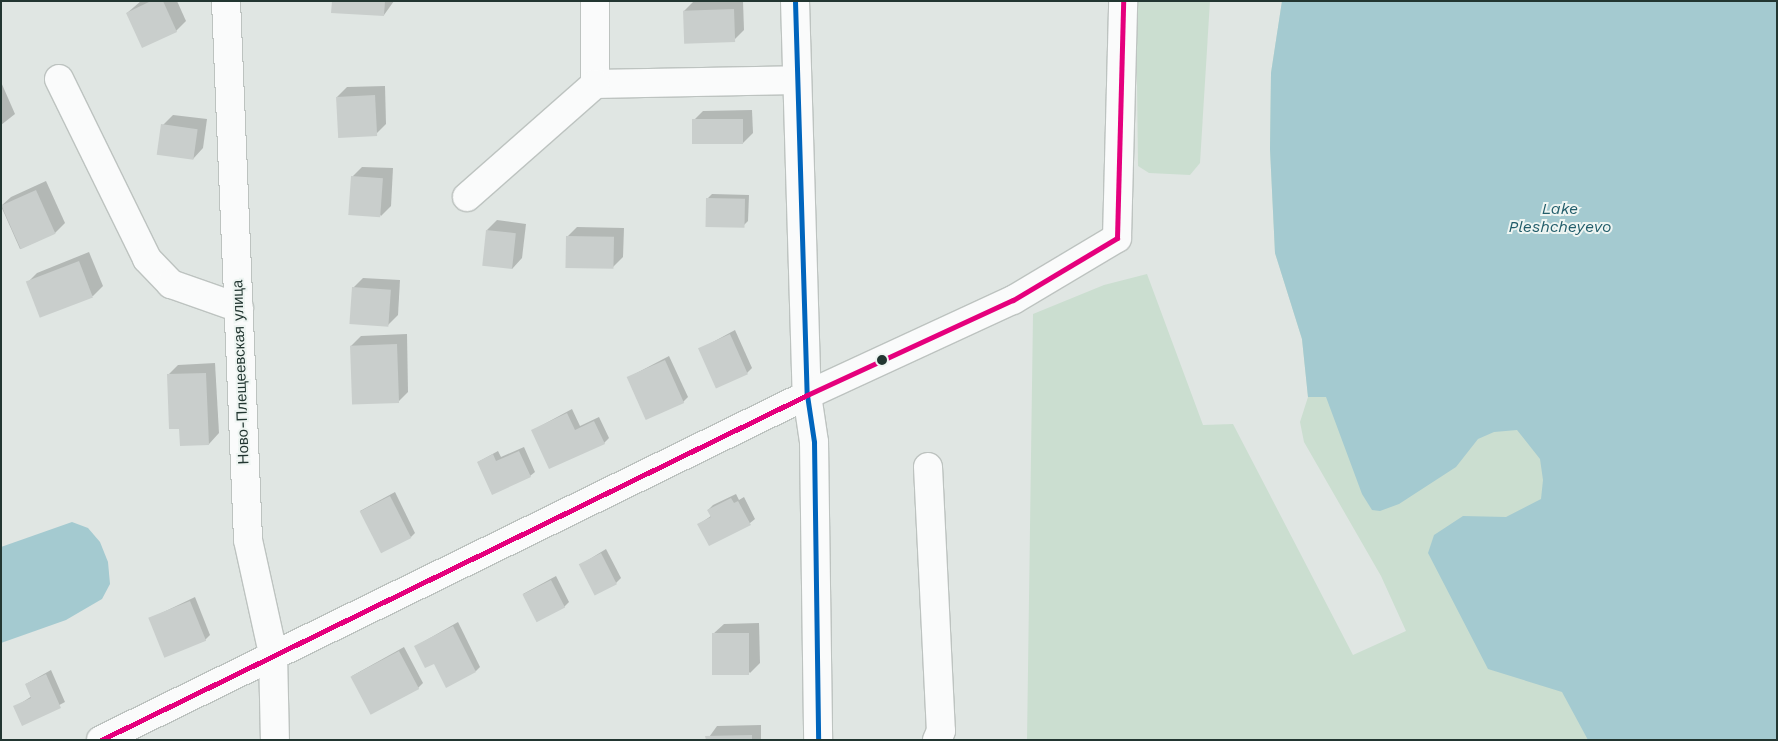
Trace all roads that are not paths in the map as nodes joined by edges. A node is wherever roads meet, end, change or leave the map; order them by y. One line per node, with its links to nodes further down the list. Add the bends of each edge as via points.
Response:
1 (226, 1): 9 (street, Ново-Плещеевская улица)
2 (595, 1): 7 (street)
3 (795, 1): 6 (street)
4 (1124, 1): 10 (street, via 1117,238 1013,300)
5 (59, 79): 9 (street, via 147,259 171,284)
6 (796, 80): 7 (street); 10 (street)
7 (595, 84): 8 (street)
8 (467, 197)
9 (238, 308): 12 (street, Ново-Плещеевская улица, via 248,540)
10 (808, 394): 12 (street); 15 (street, via 814,442)
11 (928, 466): 16 (street, via 941,731)
12 (273, 654): 13 (street); 14 (street, Ново-Плещеевская улица)
13 (102, 740)
14 (275, 740)
15 (818, 740)
16 (938, 740)

